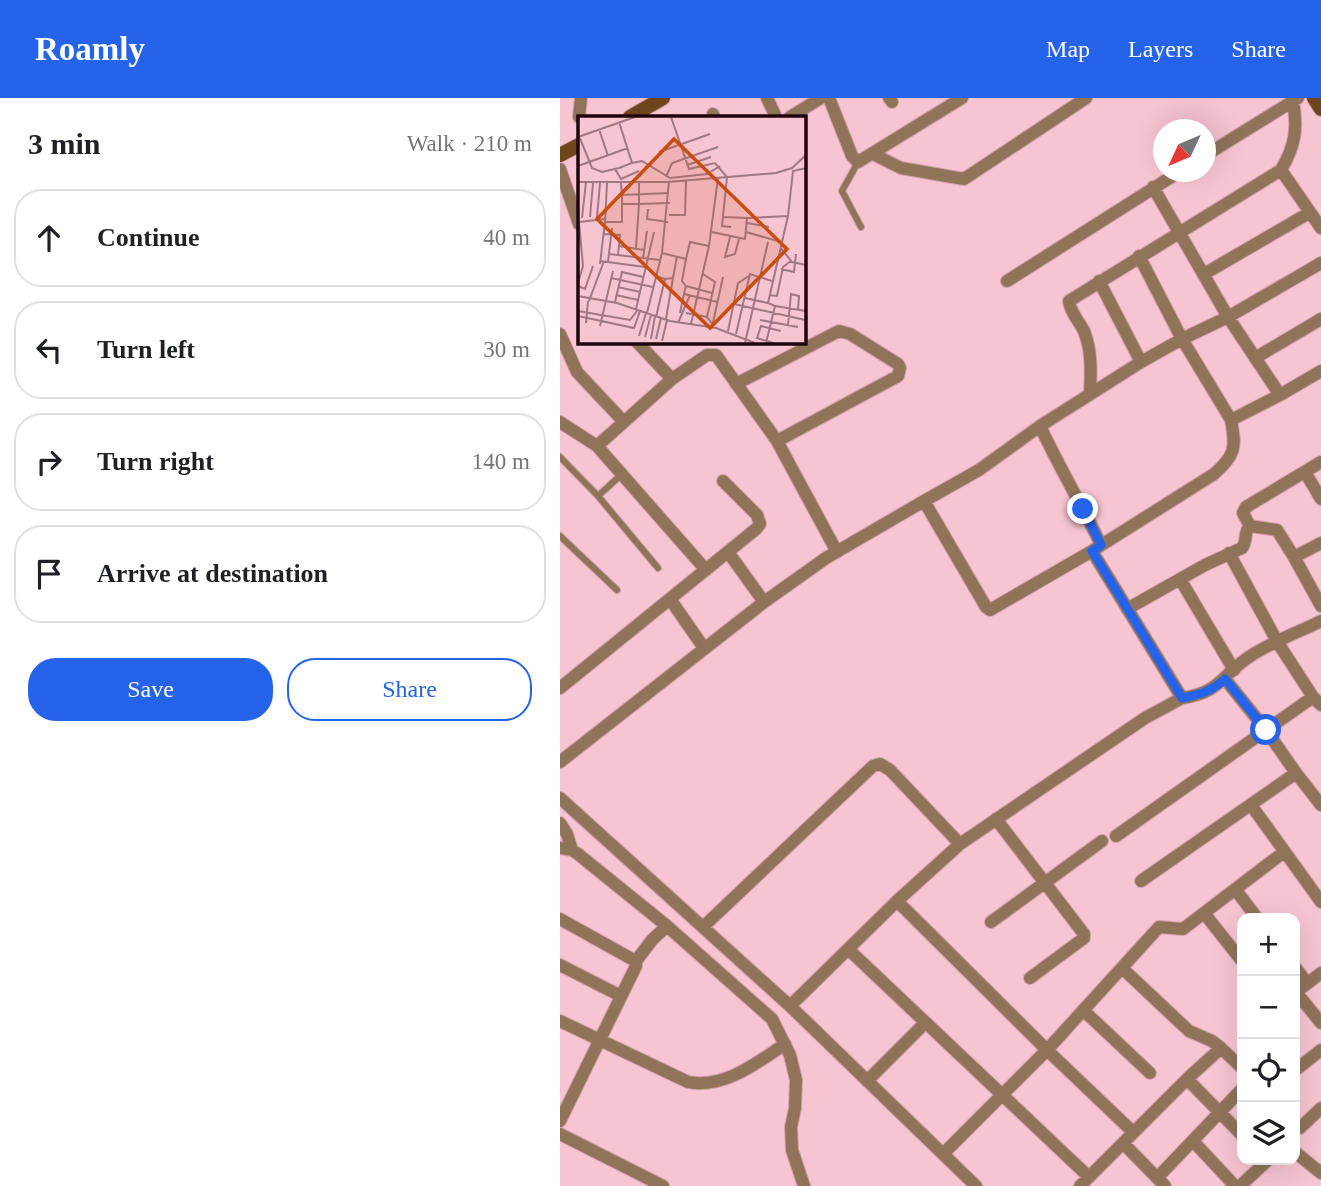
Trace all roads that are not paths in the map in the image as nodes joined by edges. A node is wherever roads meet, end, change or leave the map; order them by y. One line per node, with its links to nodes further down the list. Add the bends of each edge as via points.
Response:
1 (581, 98): 11 (street)
2 (663, 98): 12 (street)
3 (767, 98): 13 (street)
4 (821, 98): 14 (street)
5 (830, 98): 19 (street)
6 (962, 98): 17 (street)
7 (1086, 98): 17 (street, via 964,179 901,168)
8 (1314, 98): 10 (street)
9 (1296, 100): 16 (street); 21 (street, via 1294,146)
10 (1321, 109)
11 (579, 116)
12 (632, 116)
13 (776, 116)
14 (791, 116)
15 (576, 146): 18 (street)
16 (1216, 149)
17 (873, 154): 19 (street)
18 (560, 155)
19 (858, 162): 26 (lane, via 842,191)
20 (560, 169): 25 (street)
21 (1281, 170): 24 (street); 28 (street)
22 (1162, 182): 23 (street)
23 (1153, 187): 28 (street); 32 (street)
24 (1309, 213): 27 (street); 31 (street)
25 (578, 221)
26 (862, 227)
27 (1321, 228)
28 (1179, 231): 29 (street); 31 (street)
29 (1139, 256): 33 (street); 37 (street)
30 (1321, 263): 34 (street)
31 (1204, 274): 34 (street)
32 (1007, 281)
33 (1099, 281): 40 (street); 44 (street, via 1072,297 1069,304 1088,346)
34 (1228, 317): 37 (street); 39 (street)
35 (1321, 319): 39 (street)
36 (560, 334): 48 (street, via 577,372)
37 (1182, 339): 40 (street); 46 (street)
38 (638, 343): 42 (street)
39 (1255, 358): 45 (street)
40 (1141, 362): 44 (street)
41 (1321, 371): 45 (street)
42 (672, 379): 43 (street, via 712,354); 48 (street)
43 (736, 384): 50 (street); 50 (street, via 839,331 898,364 898,376)
44 (1090, 393): 49 (street)
45 (1280, 396): 46 (street)
46 (1231, 420): 63 (street, via 1235,440 1227,463)
47 (560, 422): 51 (street)
48 (624, 422): 51 (street)
49 (1040, 426): 59 (street, via 979,470); 63 (street, via 1076,493)
50 (776, 441): 67 (street)
51 (597, 446): 55 (street)
52 (560, 457): 57 (lane)
53 (1321, 462): 54 (street)
54 (1305, 472): 58 (street); 60 (street, via 1245,508)
55 (622, 474): 57 (lane); 69 (street)
56 (723, 481): 64 (street, via 760,521 757,529)
57 (598, 496): 68 (lane)
58 (1321, 499)
59 (923, 501): 63 (street, via 990,610); 67 (street)
60 (1250, 526): 65 (street, via 1244,547); 66 (street, via 1277,530)
61 (560, 536): 71 (lane)
62 (1321, 542): 66 (street)
63 (1097, 548): 75 (street)
64 (728, 552): 69 (street); 73 (street)
65 (1229, 553): 70 (street); 77 (street)
66 (1294, 557): 74 (street)
67 (828, 558): 73 (street)
68 (658, 568)
69 (706, 570): 72 (street)
70 (1180, 579): 75 (street); 79 (street)
71 (617, 590)
72 (670, 599): 78 (street); 80 (street)
73 (764, 602): 78 (street)
74 (1321, 606)
75 (1127, 609): 81 (street)
76 (1321, 621): 77 (street)
77 (1278, 643): 79 (street, via 1246,659); 82 (street)
78 (704, 648): 84 (street)
79 (1230, 674): 81 (street, via 1199,695); 83 (street)
80 (560, 688)
81 (1182, 698): 89 (street)
82 (1317, 701): 83 (street)
83 (1266, 730): 85 (street); 91 (street)
84 (560, 762)
85 (1296, 774): 87 (street); 88 (street)
86 (560, 799): 106 (street)
87 (1251, 805): 95 (street); 96 (street)
88 (1321, 805)
89 (996, 819): 93 (street); 97 (street)
90 (560, 823): 94 (street, via 567,834)
91 (1116, 836)
92 (1102, 841): 97 (street)
93 (960, 844): 99 (street); 106 (street, via 890,770 880,764 873,766)
94 (566, 849): 105 (street)
95 (1283, 852): 98 (street); 100 (street)
96 (1141, 881)
97 (1043, 882): 104 (street); 114 (street, via 1084,936)
98 (1235, 889): 101 (street); 102 (street)
99 (897, 901): 107 (street); 128 (street)
100 (1321, 902)
101 (1204, 913): 108 (street); 111 (street, via 1183,929 1159,927)
102 (1253, 913)
103 (560, 919): 109 (street)
104 (992, 922)
105 (667, 926): 109 (street); 121 (street)
106 (704, 926): 119 (street)
107 (848, 950): 119 (street); 123 (street)
108 (1237, 955)
109 (636, 961): 117 (street)
110 (560, 965): 117 (street)
111 (1122, 968): 120 (street); 127 (street, via 1191,1032)
112 (1321, 973): 115 (street)
113 (1300, 974): 115 (street)
114 (1030, 978)
115 (1307, 984): 116 (street)
116 (1300, 989)
117 (621, 996): 125 (street)
118 (1300, 999): 124 (street)
119 (788, 1004): 121 (street); 134 (street)
120 (1083, 1010): 128 (street); 132 (street)
121 (772, 1019): 126 (street)
122 (560, 1021): 125 (street)
123 (925, 1023): 134 (street); 135 (street)
124 (1321, 1023)
125 (598, 1040): 126 (street, via 697,1084 736,1075); 139 (street)
126 (785, 1044): 153 (street, via 796,1080 792,1150)
127 (1221, 1048): 130 (street); 133 (street)
128 (1047, 1050): 135 (street); 142 (street)
129 (1321, 1050): 131 (street)
130 (1237, 1063)
131 (1300, 1066)
132 (1150, 1073)
133 (1187, 1079): 138 (street); 142 (street)
134 (867, 1081): 146 (street)
135 (1001, 1095): 146 (street); 150 (street)
136 (1237, 1095): 138 (street)
137 (1321, 1108): 140 (street)
138 (1220, 1112): 141 (street); 144 (street)
139 (560, 1121)
140 (1300, 1126)
141 (1237, 1130)
142 (1133, 1132): 145 (street)
143 (560, 1134): 152 (street)
144 (1192, 1141): 151 (street); 155 (street)
145 (1122, 1143): 150 (street); 151 (street)
146 (943, 1154): 154 (street)
147 (1300, 1156): 149 (street)
148 (1261, 1165): 155 (street)
149 (1321, 1174)
150 (1085, 1181)
151 (1161, 1182)
152 (663, 1186)
153 (804, 1186)
154 (976, 1186)
155 (1238, 1186)

